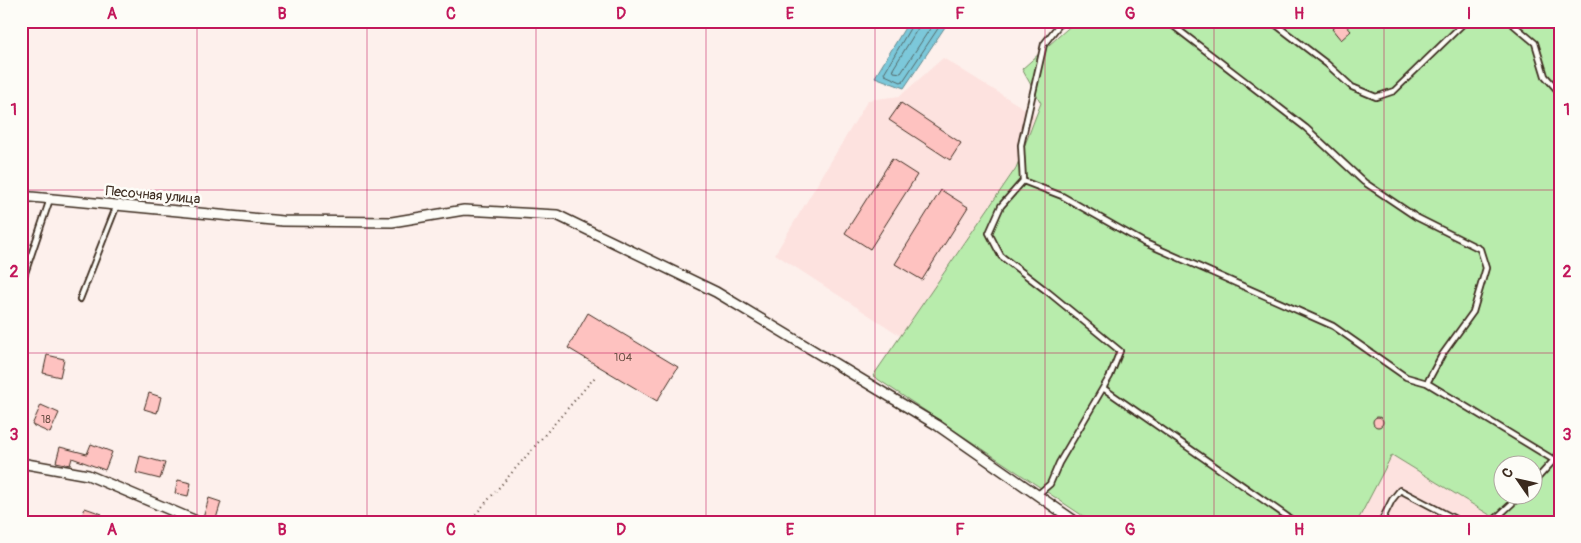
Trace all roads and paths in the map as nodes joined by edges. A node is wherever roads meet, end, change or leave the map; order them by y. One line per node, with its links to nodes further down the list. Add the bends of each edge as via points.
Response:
1 (1062, 21): 7 (lane, via 1044,44 1021,144)
2 (1167, 21): 14 (lane, via 1306,128 1364,182 1416,217 1480,249 1486,268 1472,312)
3 (1271, 21): 4 (lane, via 1352,87 1376,98 1394,91)
4 (1466, 21)
5 (1508, 21): 6 (lane, via 1535,43 1545,76)
6 (1560, 92)
7 (1023, 181): 14 (lane, via 1062,196 1143,242 1333,326 1406,377); 15 (lane, via 1001,206 990,233 1002,256 1120,351)
8 (21, 196): 9 (street, Песочная улица)
9 (50, 199): 10 (street, Песочная улица); 11 (lane)
10 (117, 205): 12 (lane); 21 (street, Песочная улица, via 283,221 392,222 464,210 557,215 716,292 938,425)
11 (21, 285)
12 (80, 299)
13 (595, 377): 24 (path)
14 (1427, 383): 17 (lane)
15 (1103, 388): 21 (lane, via 1050,484); 26 (lane)
16 (1560, 452): 17 (lane)
17 (1554, 460): 19 (lane); 20 (lane)
18 (21, 463): 23 (street, via 88,475)
19 (1560, 465)
20 (1544, 471)
21 (1037, 495): 25 (street, Песочная улица)
22 (1510, 506): 29 (lane)
23 (194, 520)
24 (469, 522)
25 (1076, 522)
26 (1295, 522)
27 (1381, 522): 28 (lane, via 1400,490)
28 (1461, 522)
29 (1493, 522)

